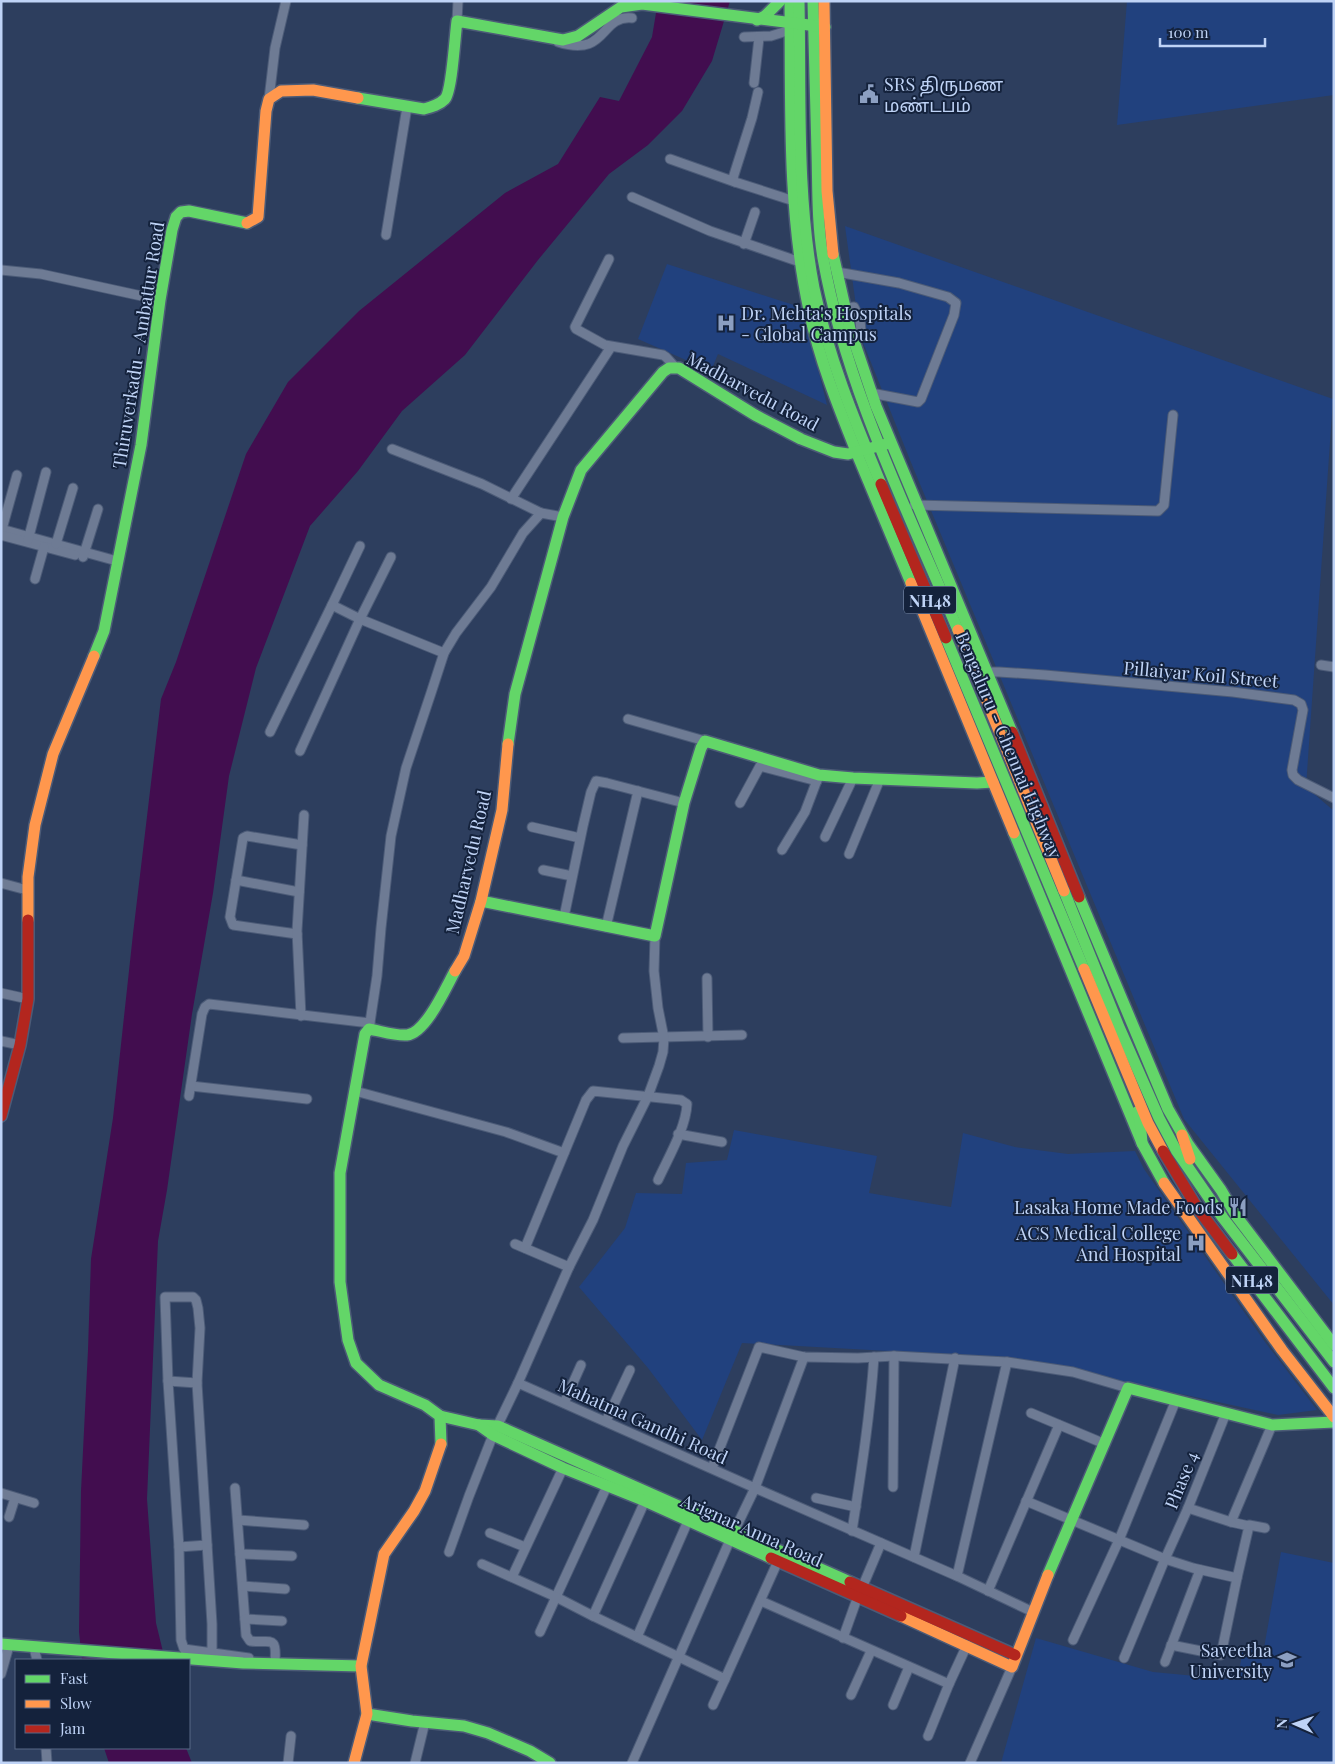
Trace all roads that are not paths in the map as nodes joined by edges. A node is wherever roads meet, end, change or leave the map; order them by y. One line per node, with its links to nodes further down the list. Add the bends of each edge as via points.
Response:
1 (286, 1): 18 (street, via 275,48)
2 (458, 1): 10 (street)
3 (780, 1): 9 (main road, via 765,16)
4 (790, 1): 11 (main road)
5 (799, 1): 11 (main road, Bengaluru - Chennai Highway / NH48)
6 (813, 1): 12 (main road, Bengaluru - Chennai Highway / NH48)
7 (824, 1): 12 (main road)
8 (632, 18): 15 (street, via 620,18 591,44 584,46)
9 (756, 19): 11 (main road); 15 (main road, via 625,5 573,38)
10 (457, 21): 15 (main road); 19 (main road, via 446,98 434,107)
11 (793, 26): 12 (main road); 14 (street); 23 (main road); 38 (main road, Bengaluru - Chennai Highway / NH48, via 808,251 818,306)
12 (819, 27): 30 (main road, via 827,191); 36 (main road, Bengaluru - Chennai Highway / NH48, via 818,197 823,256 853,377)
13 (744, 37): 14 (street)
14 (759, 38): 16 (street)
15 (551, 39)
16 (754, 83)
17 (758, 92): 21 (street, via 733,178)
18 (269, 99): 19 (main road, via 282,91 313,90); 31 (main road, Thiruverkadu - Ambattur Road, via 258,217 243,223 181,212 172,230)
19 (407, 107): 25 (street)
20 (670, 159): 21 (street)
21 (735, 182): 23 (street)
22 (632, 197): 26 (street)
23 (794, 201): 28 (main road)
24 (755, 212): 26 (street)
25 (386, 235)
26 (744, 244): 28 (street)
27 (609, 259): 32 (street, via 575,326)
28 (800, 262): 38 (main road, via 807,307 822,361 836,402)
29 (1, 270): 31 (street, via 42,274)
30 (837, 272): 34 (main road, via 844,308); 34 (street, via 899,283 948,297 956,303 954,316 918,402)
31 (160, 300): 55 (main road, Thiruverkadu - Ambattur Road, via 141,445)
32 (611, 347): 33 (street, via 662,355); 42 (street)
33 (675, 367): 38 (main road, Madharvedu Road, via 801,439 839,454); 46 (main road, Madharvedu Road, via 663,372 581,470)
34 (871, 393): 36 (main road)
35 (1173, 415): 43 (street, via 1164,505 1158,511)
36 (885, 444): 38 (main road, Madharvedu Road); 43 (main road, Bengaluru - Chennai Highway / NH48)
37 (392, 449): 42 (street)
38 (862, 451): 71 (main road); 103 (main road, Bengaluru - Chennai Highway / NH48)
39 (46, 472): 49 (street)
40 (17, 475): 47 (street)
41 (73, 488): 50 (street)
42 (511, 498): 45 (street)
43 (911, 506): 62 (main road, Bengaluru - Chennai Highway / NH48)
44 (98, 509): 53 (street)
45 (541, 513): 46 (street); 59 (street, via 523,533 491,587)
46 (563, 517): 89 (main road, Madharvedu Road, via 515,694 502,810)
47 (2, 529): 49 (street)
48 (1, 535): 49 (street)
49 (28, 539): 50 (street); 52 (street)
50 (56, 544): 53 (street)
51 (360, 546): 57 (street)
52 (44, 547): 53 (street); 56 (street)
53 (84, 555): 55 (street)
54 (391, 557): 58 (street)
55 (117, 564): 87 (main road, Thiruverkadu - Ambattur Road, via 104,631 53,754 30,855)
56 (35, 580)
57 (332, 604): 58 (street); 64 (street)
58 (360, 618): 59 (street); 66 (street)
59 (444, 653): 98 (street, via 406,768 392,836)
60 (1321, 665): 61 (street)
61 (1334, 667)
62 (983, 675): 73 (street, Pillaiyar Koil Street, via 999,672 1045,675 1294,700 1301,704 1303,710 1293,775); 114 (main road, via 1146,1059); 119 (main road, Bengaluru - Chennai Highway / NH48, via 1143,1084 1168,1136)
63 (628, 719): 65 (street)
64 (270, 732)
65 (705, 741): 67 (main road); 74 (main road)
66 (300, 752)
67 (761, 762): 68 (main road); 75 (street)
68 (818, 778): 69 (main road); 81 (street, via 805,812)
69 (853, 778): 70 (main road); 78 (street)
70 (880, 780): 71 (main road); 82 (street)
71 (993, 782): 116 (main road)
72 (638, 791): 74 (street); 79 (street, via 596,781); 91 (street)
73 (1334, 798)
74 (684, 803): 93 (main road)
75 (740, 803)
76 (304, 815): 80 (street)
77 (532, 827): 79 (street)
78 (825, 837)
79 (580, 838): 84 (street)
80 (302, 845): 85 (street, via 243,838); 88 (street)
81 (782, 850)
82 (848, 854)
83 (543, 870): 84 (street)
84 (572, 876): 90 (street)
85 (236, 880): 88 (street); 92 (street, via 230,917 233,925)
86 (1, 883): 87 (street)
87 (27, 890): 96 (main road, Thiruverkadu - Ambattur Road)
88 (299, 892): 92 (street)
89 (481, 901): 90 (main road); 98 (main road, Madharvedu Road, via 464,956 421,1028 406,1035)
90 (564, 917): 91 (main road)
91 (606, 926): 93 (main road)
92 (297, 934): 97 (street)
93 (655, 936): 102 (street, via 654,971)
94 (707, 978): 100 (street)
95 (1, 993): 96 (street)
96 (28, 999): 105 (main road, Thiruverkadu - Ambattur Road)
97 (301, 1016): 98 (street); 106 (street, via 216,1004 204,1007)
98 (370, 1026): 108 (main road, via 363,1040)
99 (742, 1035): 100 (street)
100 (708, 1037): 102 (street)
101 (623, 1038): 102 (street)
102 (664, 1038): 110 (street, via 663,1052)
103 (1111, 1038): 116 (main road, via 1114,1054 1140,1120); 138 (main road, Bengaluru - Chennai Highway / NH48, via 1148,1123 1198,1209)
104 (1, 1041): 105 (street)
105 (20, 1045): 107 (main road, Thiruverkadu - Ambattur Road)
106 (191, 1086): 109 (street); 111 (street)
107 (4, 1091): 112 (main road, Thiruverkadu - Ambattur Road)
108 (355, 1091): 117 (street, via 506,1132); 143 (main road, via 340,1173 340,1282 348,1340 356,1364 379,1385 425,1405)
109 (189, 1096)
110 (648, 1096): 113 (street, via 681,1100 687,1104); 117 (street, via 593,1091 586,1100); 124 (street, via 623,1146 594,1220)
111 (307, 1099)
112 (1, 1116)
113 (678, 1134): 115 (street); 118 (street)
114 (1182, 1135): 119 (main road); 121 (main road)
115 (722, 1142)
116 (1142, 1143): 144 (main road, via 1181,1207 1282,1350)
117 (564, 1153): 123 (street)
118 (658, 1180)
119 (1205, 1193): 120 (main road, NH48)
120 (1219, 1212): 121 (main road); 131 (main road, NH48)
121 (1237, 1217): 125 (main road)
122 (515, 1244): 123 (street)
123 (525, 1248): 124 (street)
124 (569, 1267): 136 (street)
125 (1334, 1346)
126 (894, 1356): 128 (street); 129 (street); 154 (street)
127 (804, 1357): 128 (street); 152 (street, via 759,1347); 156 (street)
128 (874, 1357): 163 (street)
129 (955, 1358): 130 (street); 184 (street)
130 (1007, 1362): 137 (street, via 1073,1372); 189 (street)
131 (1334, 1362)
132 (581, 1365): 140 (street)
133 (630, 1370): 145 (street)
134 (168, 1381): 135 (street); 135 (street, via 165,1297 188,1296 196,1300 198,1308); 179 (street)
135 (197, 1382): 178 (street)
136 (518, 1383): 140 (street, Mahatma Gandhi Road); 149 (street)
137 (1128, 1388): 139 (main road); 150 (main road)
138 (1334, 1388)
139 (1176, 1400): 141 (main road); 176 (street)
140 (564, 1403): 145 (street, Mahatma Gandhi Road)
141 (1226, 1413): 148 (main road); 164 (street, Phase 4)
142 (1032, 1414): 147 (street)
143 (440, 1416): 149 (main road, Arignar Anna Road); 218 (main road, via 442,1442 425,1491 384,1554)
144 (1334, 1417)
145 (606, 1421): 152 (street, Mahatma Gandhi Road)
146 (1334, 1422): 148 (main road)
147 (1059, 1425): 150 (street); 161 (street)
148 (1272, 1425): 169 (street)
149 (496, 1431): 151 (main road, Arignar Anna Road); 175 (main road, Arignar Anna Road, via 672,1502); 181 (street)
150 (1105, 1444): 168 (main road)
151 (563, 1468): 153 (main road, Arignar Anna Road); 180 (street)
152 (712, 1468): 156 (street, Mahatma Gandhi Road)
153 (607, 1486): 160 (main road, Arignar Anna Road); 196 (street)
154 (892, 1487)
155 (236, 1488): 166 (street)
156 (755, 1488): 173 (street, Mahatma Gandhi Road); 175 (street)
157 (1, 1493): 158 (street)
158 (16, 1498): 162 (street); 165 (street)
159 (816, 1498): 163 (street)
160 (645, 1501): 167 (main road, Arignar Anna Road); 199 (street)
161 (1026, 1501): 168 (street); 194 (street)
162 (34, 1503)
163 (856, 1507): 173 (street)
164 (1188, 1508): 169 (street); 185 (street, Phase 4)
165 (9, 1517)
166 (238, 1520): 170 (street); 182 (street)
167 (688, 1521): 175 (main road, Arignar Anna Road); 203 (street)
168 (1072, 1522): 176 (street); 198 (main road)
169 (1231, 1522): 171 (street)
170 (304, 1524)
171 (1249, 1525): 172 (street); 191 (street)
172 (1266, 1528)
173 (852, 1530): 177 (street, Mahatma Gandhi Road)
174 (490, 1533): 180 (street)
175 (732, 1536): 186 (main road, Arignar Anna Road); 195 (main road, Arignar Anna Road); 212 (street)
176 (1119, 1540): 185 (street); 205 (street)
177 (881, 1543): 184 (street, Mahatma Gandhi Road); 195 (street)
178 (207, 1545): 179 (street); 211 (street)
179 (179, 1546): 211 (street, via 181,1640 184,1649)
180 (525, 1547): 190 (street)
181 (449, 1552)
182 (240, 1554): 183 (street); 192 (street)
183 (292, 1556)
184 (914, 1557): 189 (street, Mahatma Gandhi Road)
185 (1165, 1559): 188 (street); 213 (street, Phase 4)
186 (778, 1561): 195 (main road, Arignar Anna Road); 197 (street)
187 (482, 1564): 190 (street)
188 (1200, 1570): 191 (street); 208 (street)
189 (957, 1576): 194 (street, Mahatma Gandhi Road)
190 (512, 1577): 196 (street)
191 (1237, 1578): 208 (street, via 1221,1655)
192 (243, 1586): 193 (street); 200 (street)
193 (285, 1589)
194 (988, 1590): 198 (street, Mahatma Gandhi Road)
195 (860, 1592): 204 (street); 207 (main road, Arignar Anna Road); 215 (main road, Arignar Anna Road)
196 (556, 1596): 199 (street); 202 (street)
197 (761, 1601): 204 (street); 221 (street)
198 (1033, 1612): 215 (main road)
199 (593, 1616): 203 (street)
200 (245, 1620): 201 (street); 217 (street, via 248,1640 274,1644)
201 (282, 1621)
202 (540, 1632)
203 (637, 1637): 212 (street)
204 (843, 1638): 210 (street)
205 (1073, 1640)
206 (5, 1645): 209 (main road); 220 (street)
207 (967, 1645): 215 (main road, Arignar Anna Road); 222 (street)
208 (1171, 1645): 216 (street)
209 (34, 1648): 214 (street); 217 (main road)
210 (871, 1651): 219 (street); 223 (street)
211 (212, 1652): 217 (street, via 273,1659)
212 (679, 1657): 221 (street); 236 (street)
213 (1124, 1658)
214 (36, 1659)
215 (1014, 1661): 237 (street)
216 (1165, 1662)
217 (275, 1663): 218 (main road)
218 (360, 1666): 226 (main road)
219 (908, 1667): 222 (street); 224 (street)
220 (1, 1674)
221 (725, 1678): 225 (street)
222 (949, 1684): 229 (street)
223 (850, 1695)
224 (893, 1704)
225 (713, 1705)
226 (367, 1714): 227 (main road); 233 (main road)
227 (425, 1722): 234 (street); 235 (main road, via 464,1726 488,1733)
228 (291, 1736): 232 (street)
229 (928, 1736)
230 (46, 1749): 231 (street)
231 (46, 1763)
232 (288, 1763)
233 (354, 1763)
234 (415, 1763)
235 (550, 1763)
236 (632, 1763)
237 (970, 1763)

